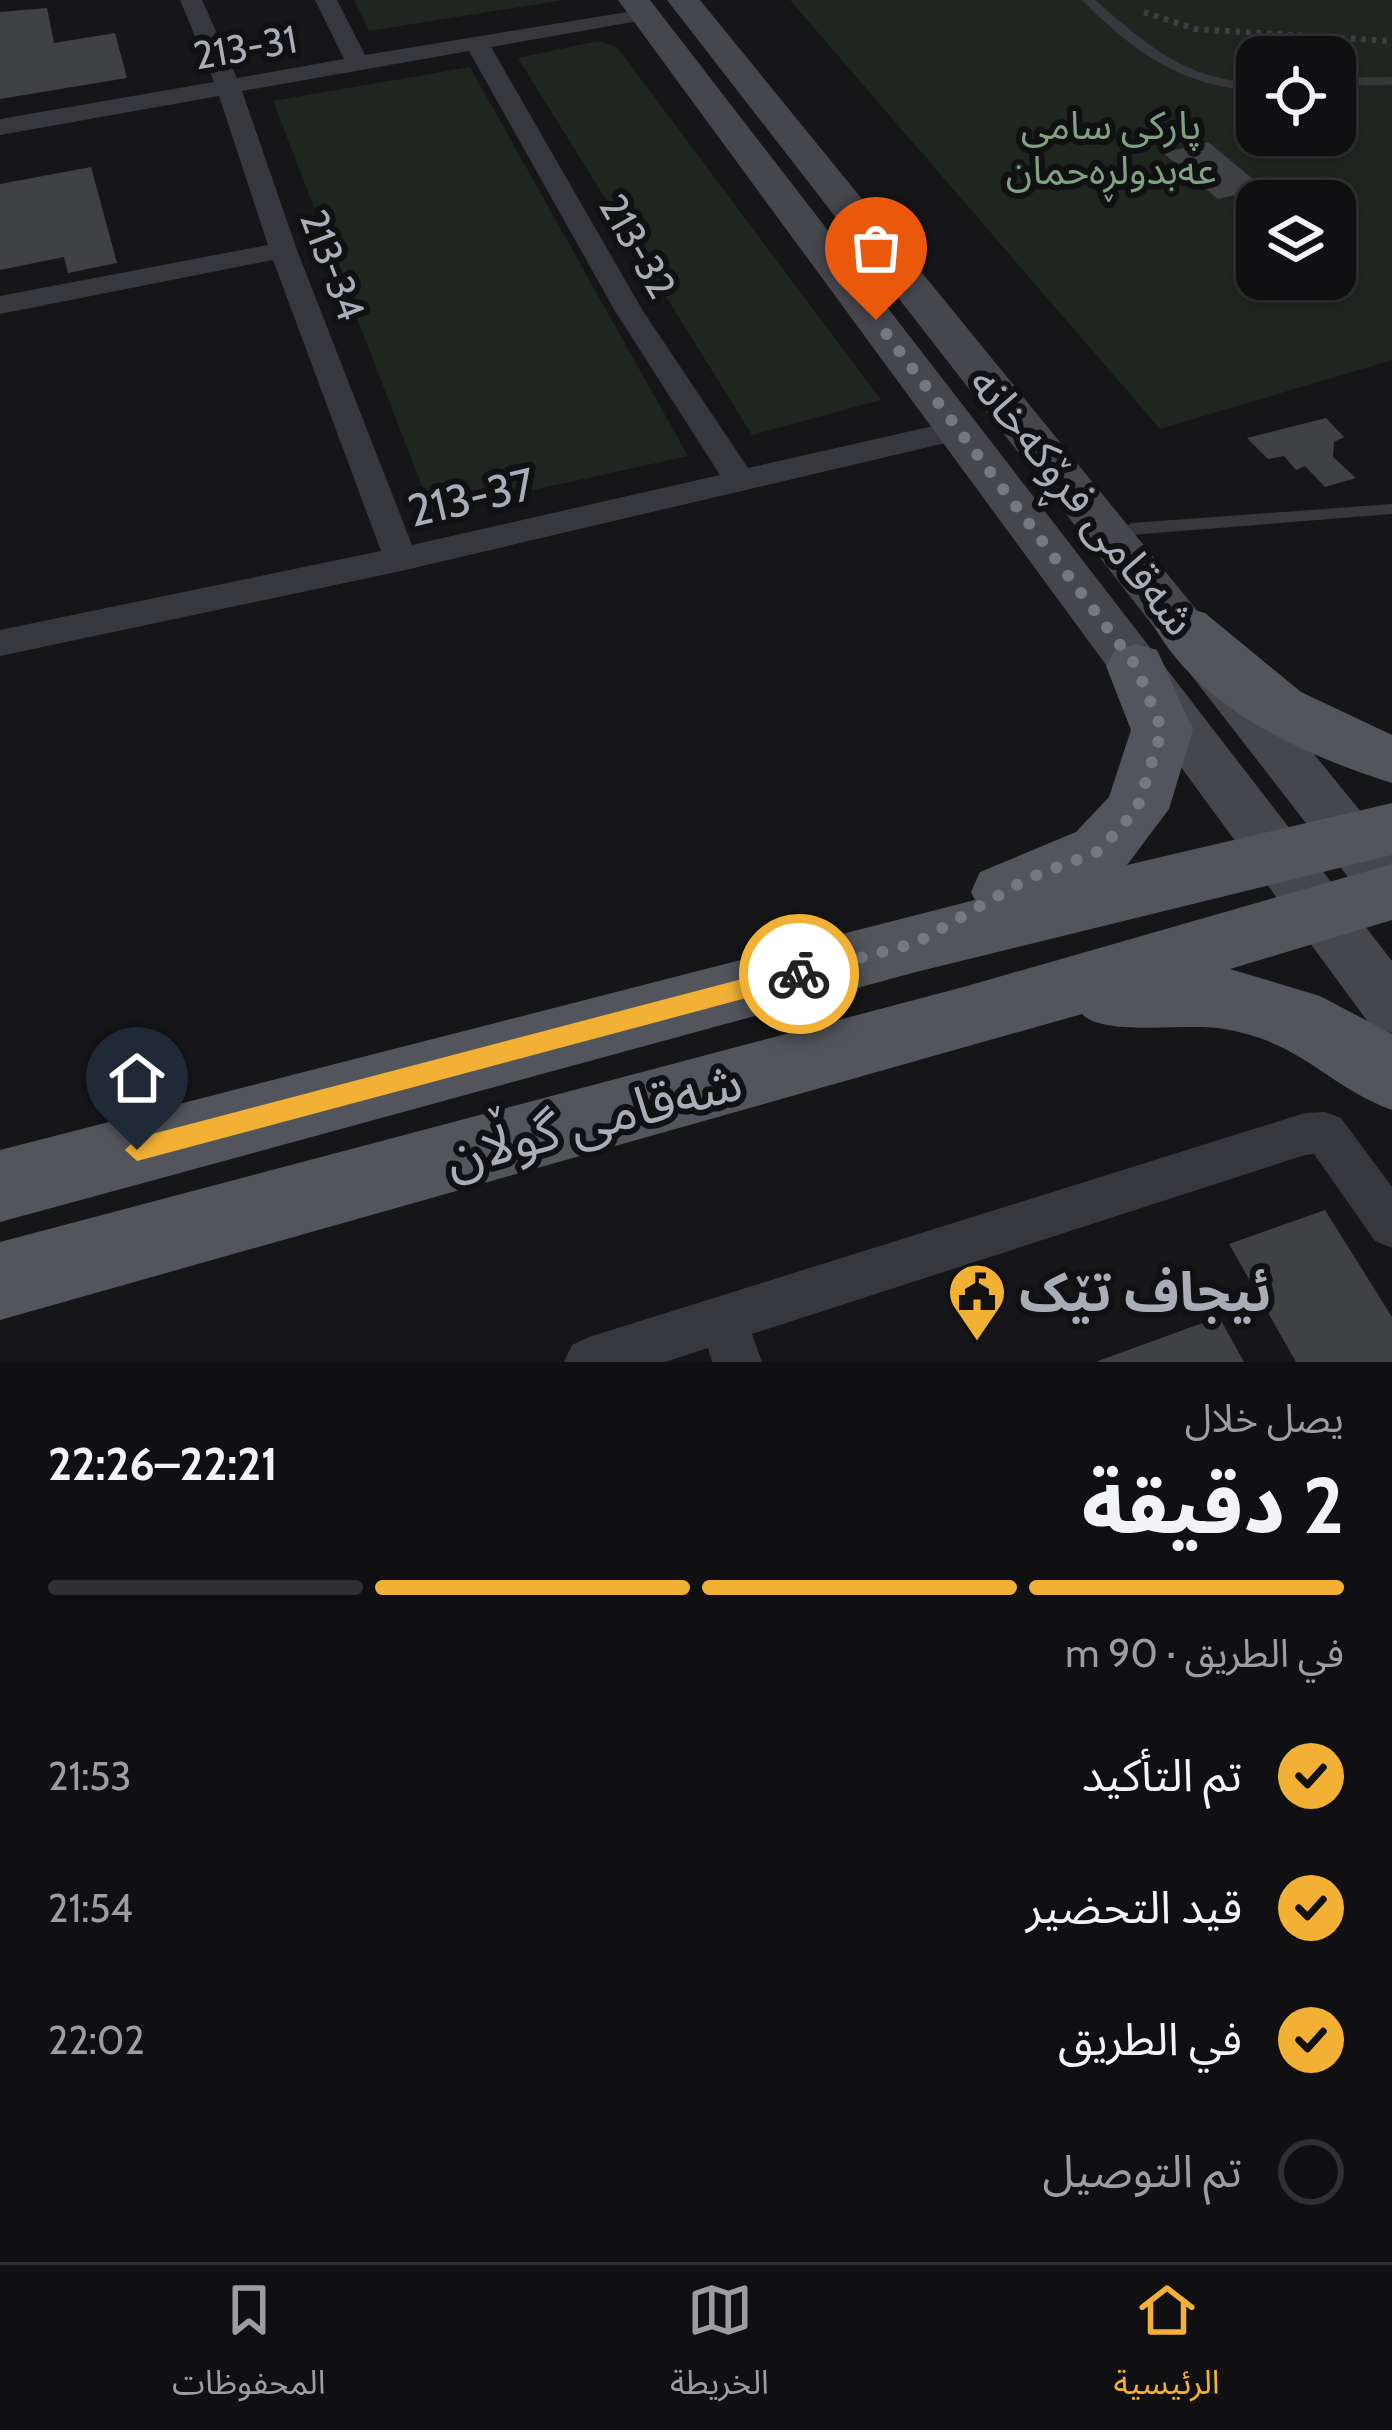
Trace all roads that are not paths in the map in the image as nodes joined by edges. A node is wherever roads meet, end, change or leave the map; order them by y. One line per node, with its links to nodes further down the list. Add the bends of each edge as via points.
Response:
1 (191, 0): 9 (street, 213-34)
2 (326, 0): 6 (street)
3 (1088, 0): 10 (lane, via 1173,70)
4 (654, 4): 5 (street, 213-31); 14 (main road, شەقامی فڕۆکەخانە); 20 (main road, شەقامی فڕۆکەخانە)
5 (477, 44): 6 (street, 213-31); 15 (street, 213-32, via 629,311)
6 (358, 64): 9 (street, 213-31)
7 (1392, 81): 8 (lane)
8 (1356, 82)
9 (228, 86): 11 (street, 213-31); 12 (street, 213-34)
10 (1236, 86)
11 (0, 127)
12 (283, 250): 13 (street); 18 (street, 213-34)
13 (0, 304)
14 (960, 430): 15 (street, 213-37); 20 (main road, شەقامی فڕۆکەخانە)
15 (741, 482): 18 (street, 213-37)
16 (1392, 509): 17 (lane)
17 (1131, 529)
18 (401, 559): 19 (street, 213-37)
19 (0, 643)
20 (1160, 647): 21 (main road, via 1346,745); 22 (main road, شەقامی فڕۆکەخانە); 23 (main road, شەقامی فڕۆکەخانە); 26 (main road, via 1162,730 1137,809 1099,851 1027,879)
21 (1392, 759)
22 (1372, 834): 23 (main road, شەقامی گوڵان); 24 (main road, شەقامی فڕۆکەخانە)
23 (1281, 856): 25 (main road, شەقامی فڕۆکەخانە); 26 (main road, شەقامی گوڵان)
24 (1392, 891): 25 (main road, شەقامی گوڵان)
25 (1324, 911): 27 (main road, شەقامی فڕۆکەخانە); 28 (main road, شەقامی گوڵان)
26 (916, 943): 30 (main road, شەقامی گوڵان)
27 (1392, 1007)
28 (967, 1017): 29 (main road, via 1157,990 1241,1000 1297,1017); 32 (main road, شەقامی گوڵان)
29 (1392, 1077)
30 (0, 1186)
31 (1392, 1226): 33 (street, via 1340,1148 1325,1133 1305,1134)
32 (0, 1281)
33 (730, 1341): 34 (street)
34 (589, 1362)

